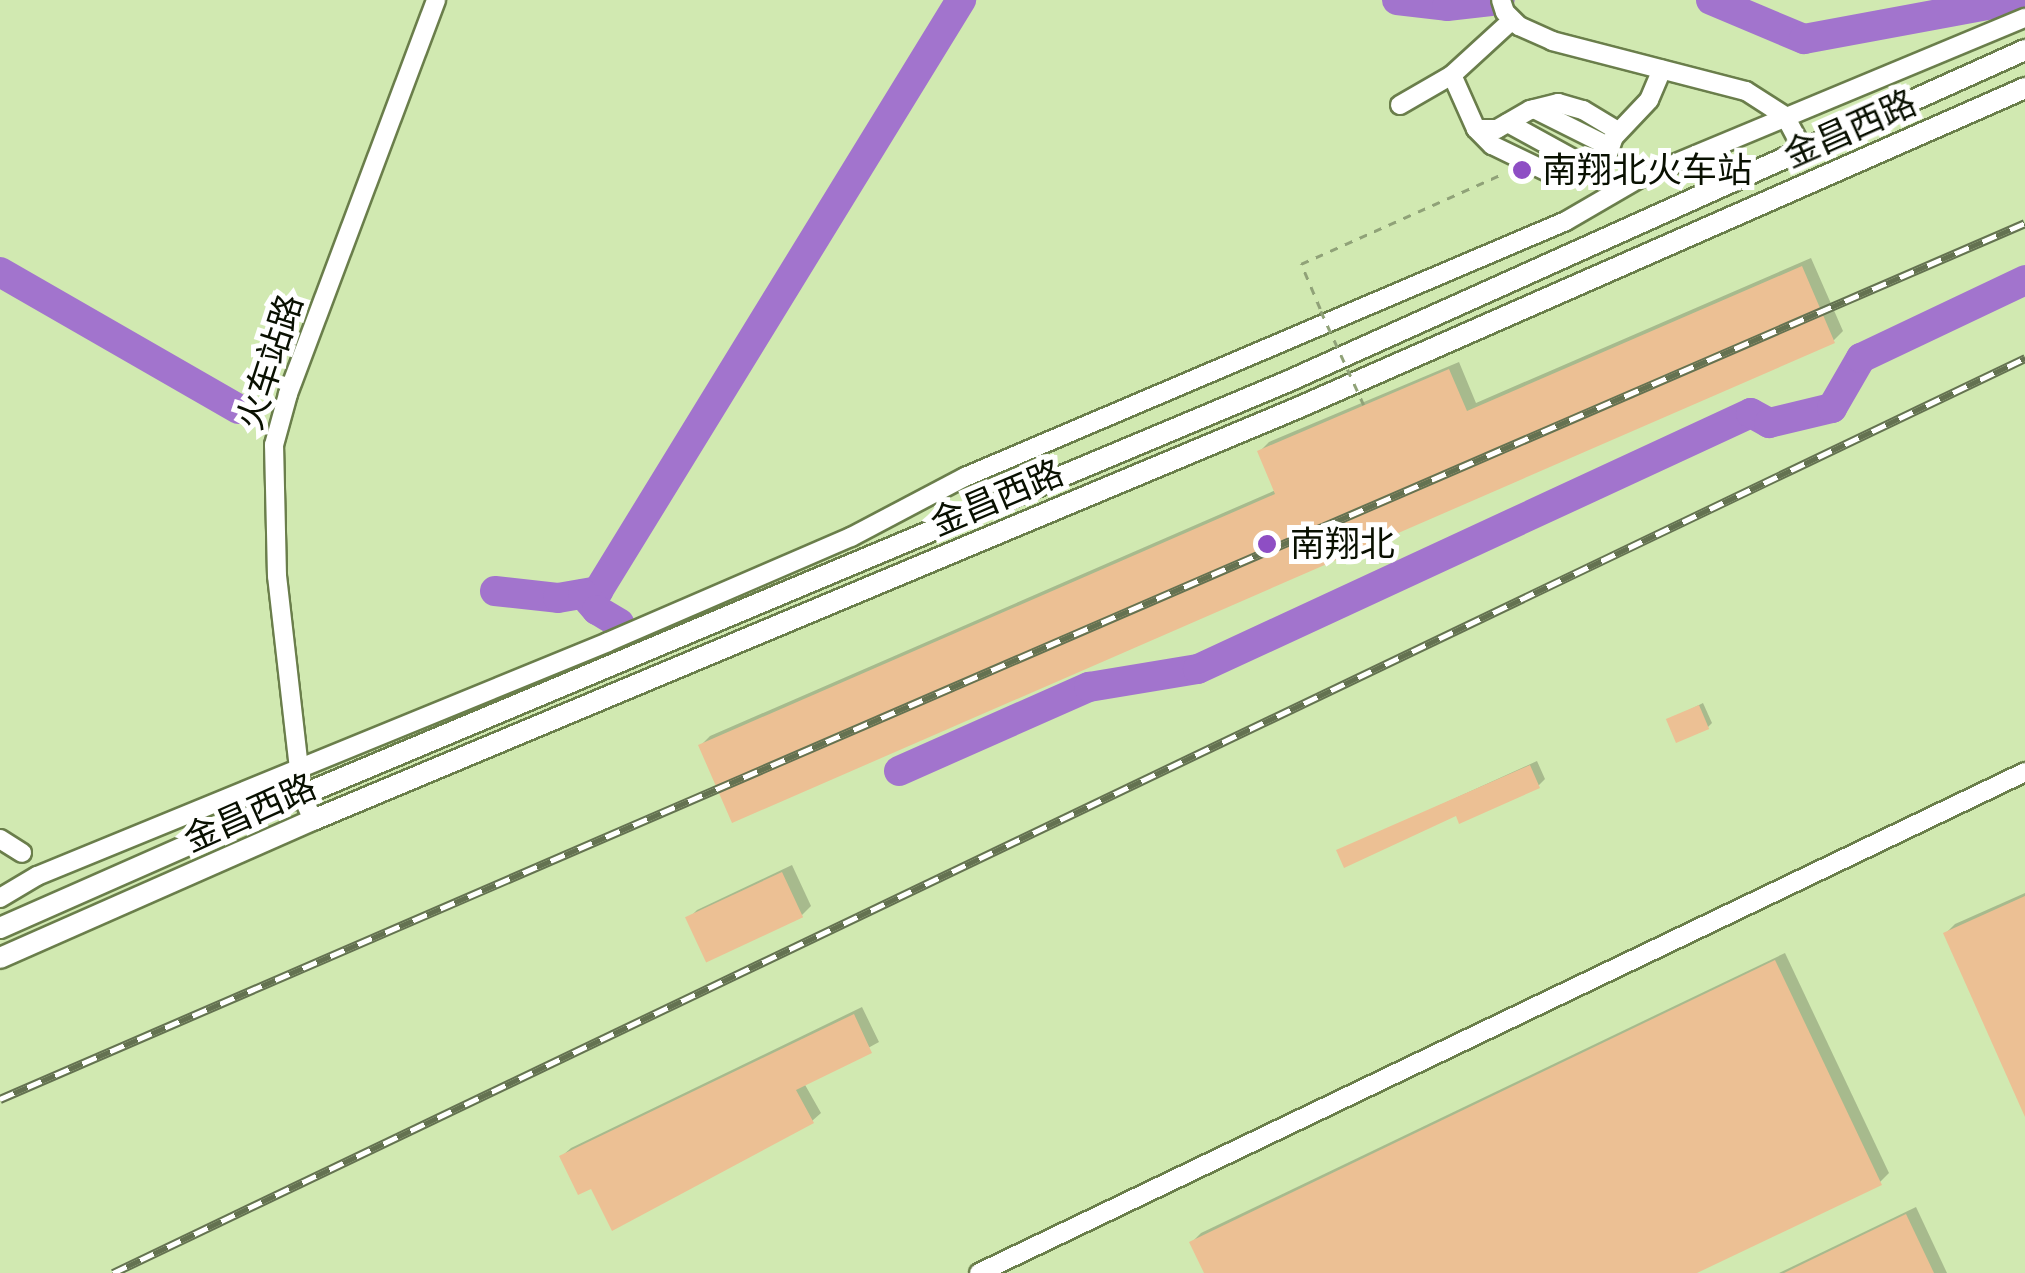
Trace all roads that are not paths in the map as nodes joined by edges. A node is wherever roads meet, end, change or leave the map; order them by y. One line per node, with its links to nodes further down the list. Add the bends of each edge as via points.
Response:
1 (436, 0): 15 (street, 火车站路, via 277,430 274,537)
2 (1506, 11): 5 (street, via 1552,41); 6 (street)
3 (2025, 18): 9 (street)
4 (2016, 54): 13 (main road, 金昌西路)
5 (1662, 70): 9 (street, via 1746,91); 12 (street, via 1650,100)
6 (1452, 75): 8 (street); 11 (street)
7 (2021, 90): 18 (main road, 金昌西路, via 1302,406)
8 (1400, 104)
9 (1785, 116): 13 (street); 15 (street, via 1640,178 1566,221 965,477 851,537)
10 (1508, 122): 11 (street, via 1496,130); 12 (street, via 1558,103 1583,110); 14 (street)
11 (1476, 129): 14 (street, via 1492,145 1556,176)
12 (1614, 139): 14 (street, via 1608,154)
13 (1803, 150): 17 (main road, 金昌西路, via 1291,380)
14 (1583, 164)
15 (298, 766): 17 (street, 火车站路); 21 (street)
16 (2025, 772): 24 (street)
17 (302, 794): 18 (street, 火车站路); 22 (main road, 金昌西路)
18 (313, 820): 23 (main road, 金昌西路)
19 (0, 840): 20 (street)
20 (22, 852)
21 (0, 898)
22 (0, 928)
23 (0, 958)
24 (979, 1273)

